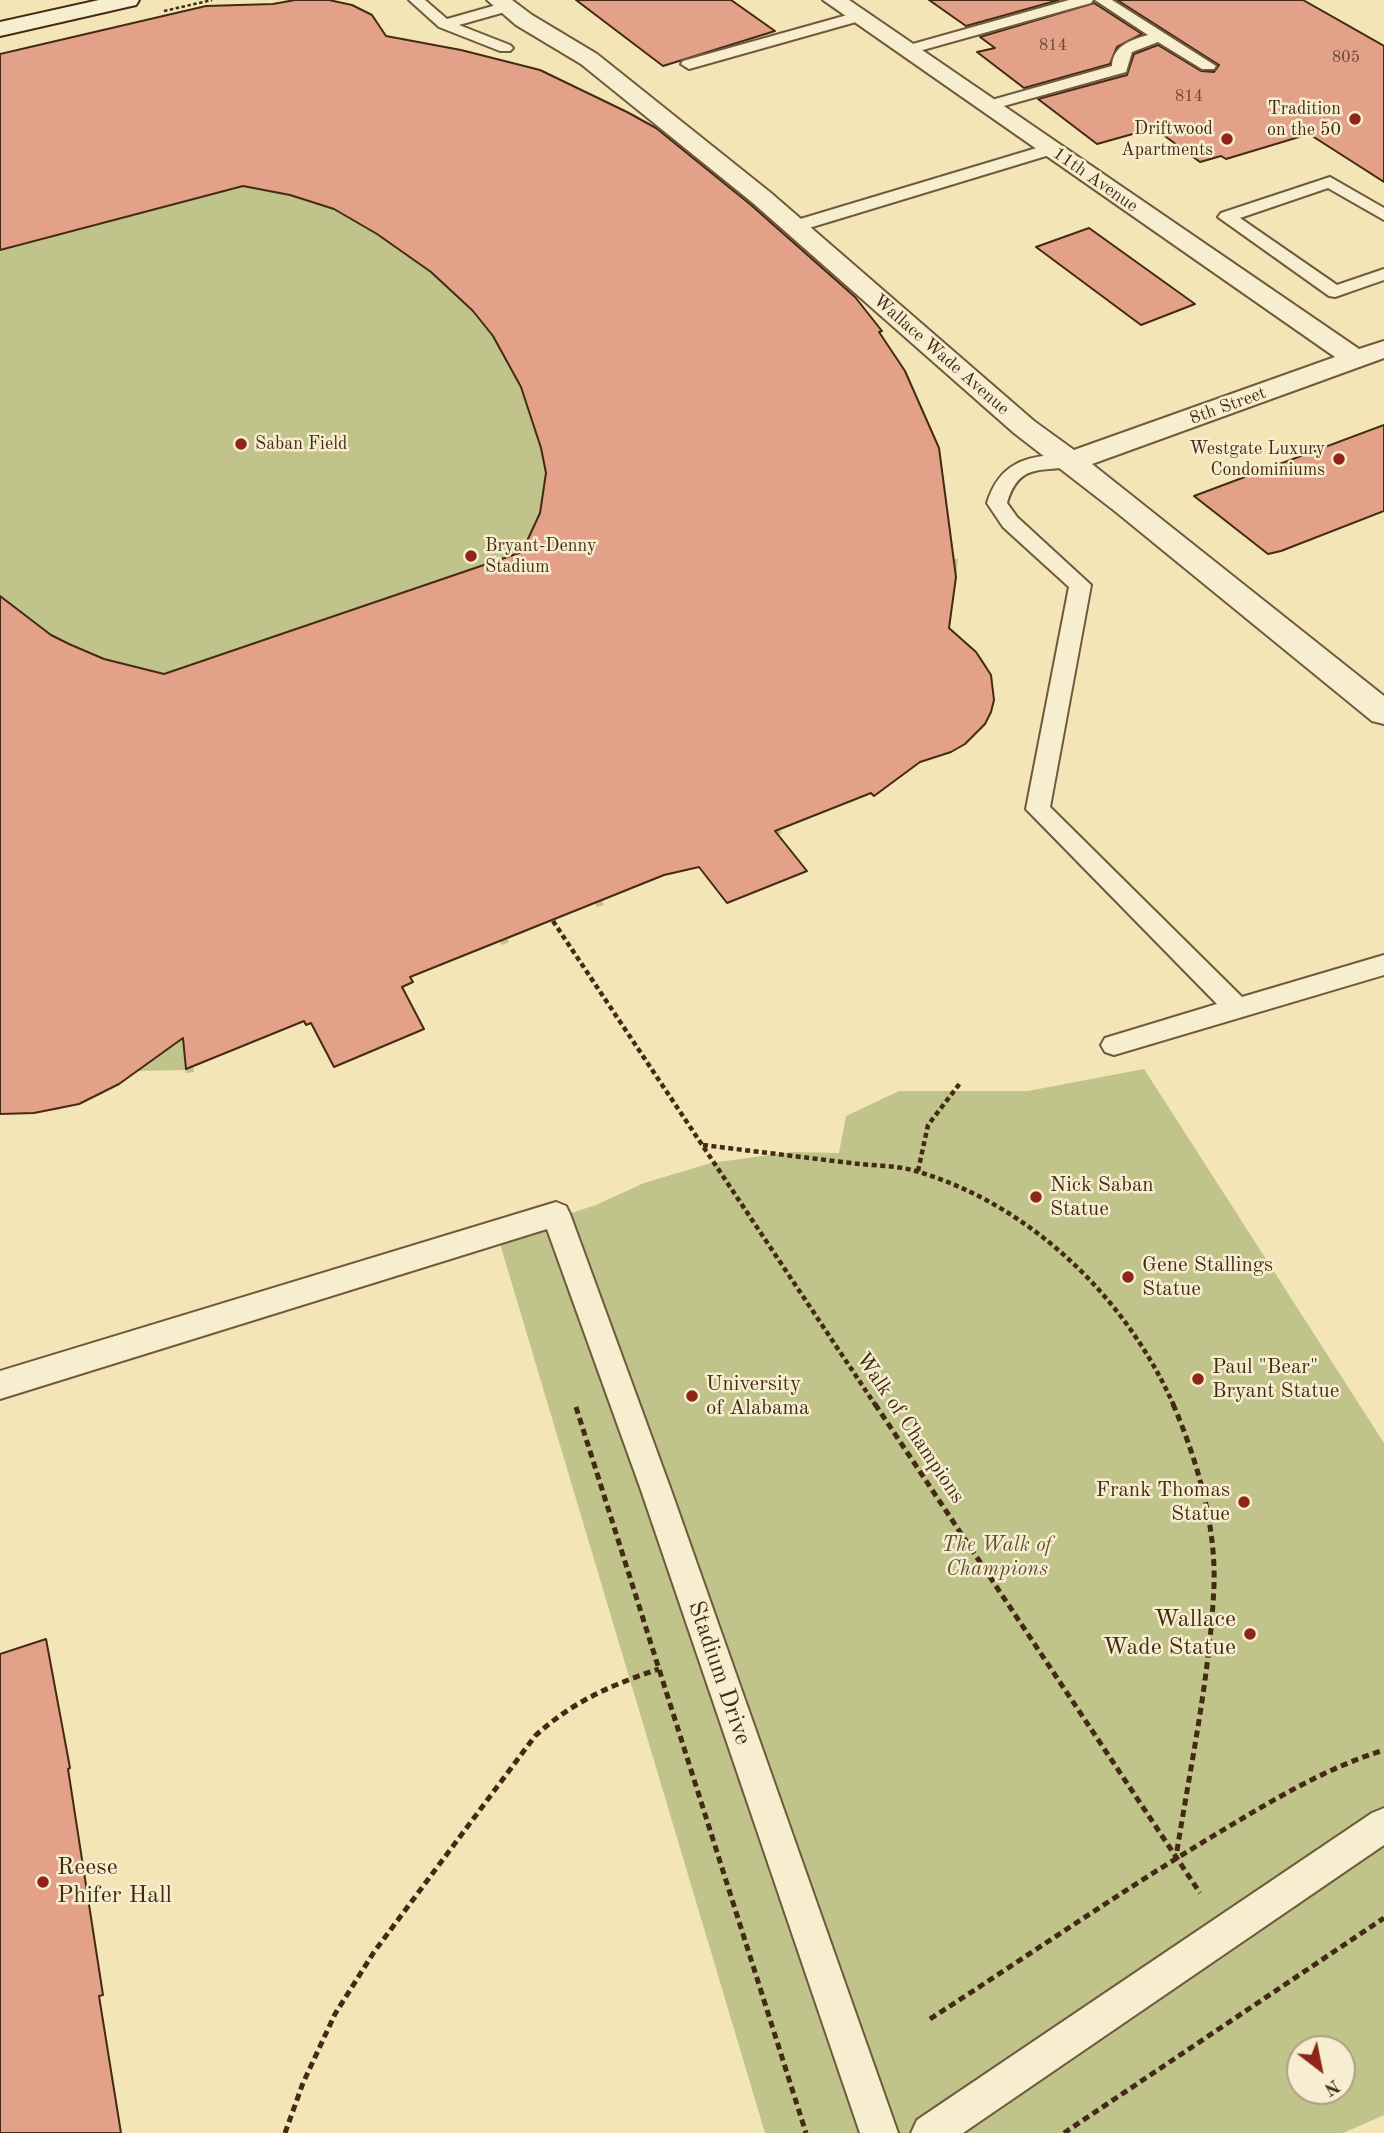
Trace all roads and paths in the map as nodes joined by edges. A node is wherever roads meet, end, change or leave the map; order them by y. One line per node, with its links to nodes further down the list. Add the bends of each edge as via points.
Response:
1 (128, 0): 9 (street)
2 (416, 0): 8 (lane)
3 (834, 0): 7 (street, 11th Avenue)
4 (1086, 0): 12 (lane)
5 (1102, 0): 10 (lane)
6 (503, 4): 8 (lane); 18 (street, Wallace Wade Avenue, via 589,59)
7 (858, 16): 12 (street, 11th Avenue); 13 (lane)
8 (444, 24): 11 (lane)
9 (0, 29)
10 (1161, 36): 14 (lane); 15 (lane, via 1122,52 1120,69)
11 (505, 48)
12 (907, 50): 15 (street, 11th Avenue)
13 (689, 64)
14 (1208, 66)
15 (988, 106): 16 (street, 11th Avenue)
16 (1050, 149): 18 (lane); 21 (street, 11th Avenue)
17 (1384, 215): 19 (lane, via 1330,182 1227,218 1335,292)
18 (793, 227): 22 (street, Wallace Wade Avenue, via 1024,427)
19 (1384, 274)
20 (1384, 349): 21 (street, 8th Street)
21 (1356, 359): 22 (street, 8th Street)
22 (1072, 461): 23 (lane, via 1045,460 1025,467 1005,482 997,503 1010,522); 24 (street, Wallace Wade Avenue)
23 (1080, 584): 27 (lane, via 1038,809)
24 (1384, 713)
25 (553, 920): 30 (path, Walk of Champions)
26 (1384, 965): 27 (lane)
27 (1238, 1009): 28 (lane)
28 (1114, 1045)
29 (961, 1082): 31 (path, via 928,1125)
30 (703, 1145): 31 (path); 37 (path, Walk of Champions)
31 (918, 1171): 37 (path, via 983,1199 1041,1236 1085,1274 1128,1326 1164,1384 1191,1446 1208,1518 1214,1584)
32 (0, 1385): 43 (lane, Stadium Drive, via 556,1214)
33 (573, 1396): 34 (path)
34 (659, 1669): 41 (path, via 589,1693 561,1711 536,1736 374,1952 341,2004); 42 (path)
35 (1384, 1750): 37 (path, via 1350,1759)
36 (1384, 1825): 39 (lane)
37 (1176, 1858): 39 (path, Walk of Champions); 40 (path)
38 (1384, 1918): 45 (path)
39 (1226, 1931): 44 (lane)
40 (930, 2019)
41 (285, 2133)
42 (806, 2133)
43 (879, 2133)
44 (930, 2133)
45 (1064, 2133)

